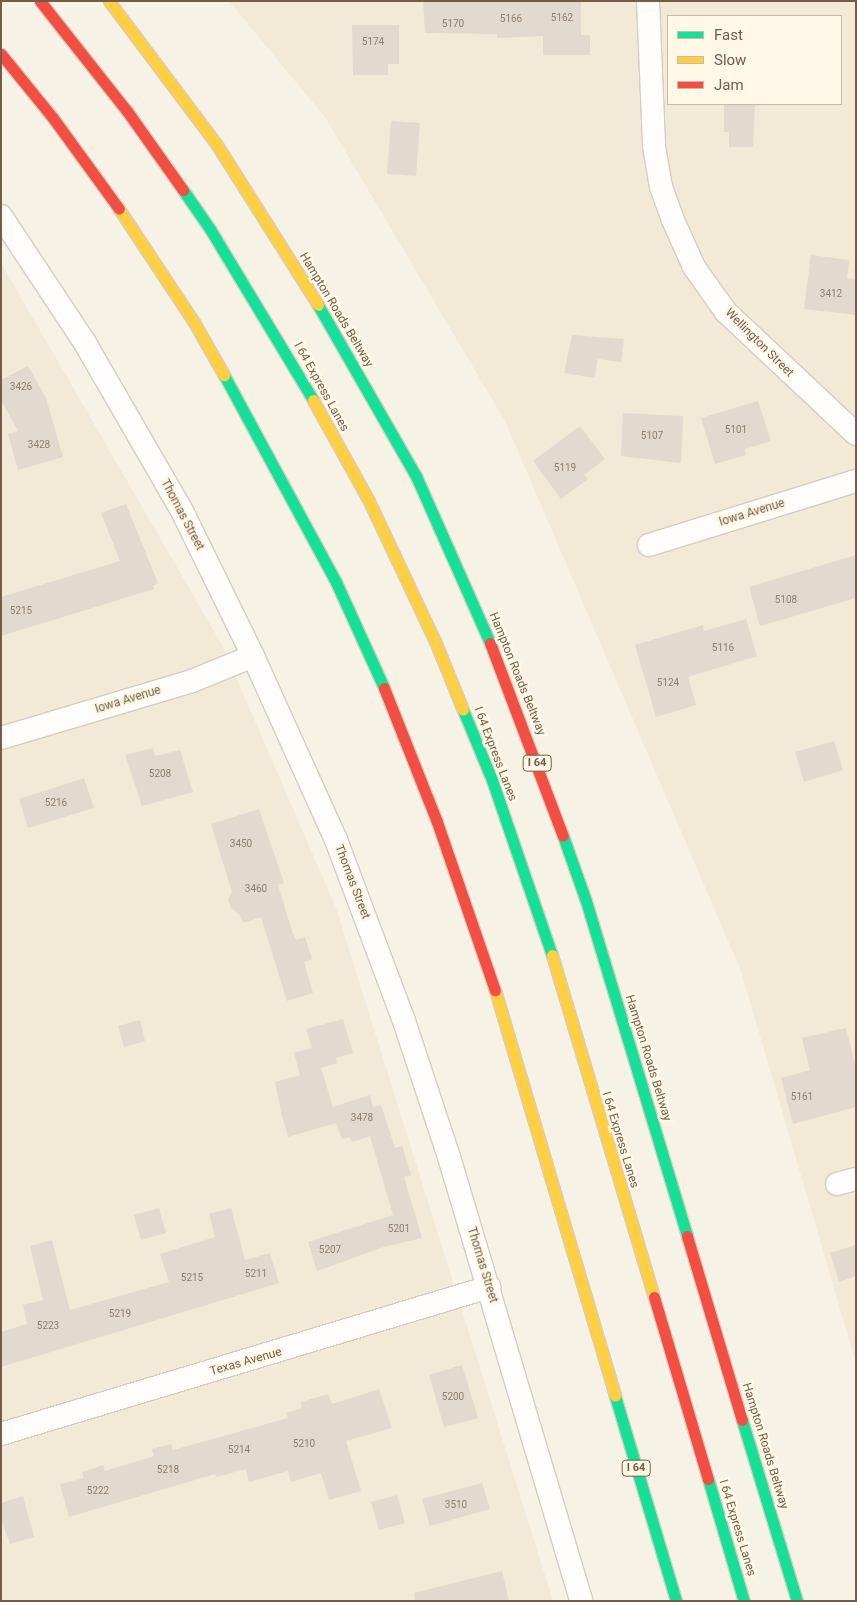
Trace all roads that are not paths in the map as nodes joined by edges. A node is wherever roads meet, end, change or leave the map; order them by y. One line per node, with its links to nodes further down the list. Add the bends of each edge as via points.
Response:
1 (40, 1): 15 (highway, I 64 Express Lanes, via 127,111 216,237 288,355 369,501 435,641 492,780 540,915)
2 (109, 1): 16 (highway, Hampton Roads Beltway / I 64, via 217,145 347,352 416,476 476,606 533,751 586,900)
3 (648, 1): 6 (street, Wellington Street, via 654,146 661,187 694,267 726,312)
4 (1, 54): 14 (highway, I 64, via 53,118 123,215 195,324 274,462 336,582 382,683 437,822 487,963)
5 (1, 216): 9 (street, Thomas Street, via 85,343 182,511)
6 (856, 434)
7 (856, 481): 8 (street, Iowa Avenue)
8 (649, 545)
9 (253, 656): 10 (street, Iowa Avenue, via 192,681); 11 (street, Thomas Street, via 336,840 403,1018)
10 (1, 738)
11 (489, 1287): 12 (street, Texas Avenue); 13 (street, Thomas Street)
12 (1, 1434)
13 (581, 1601)
14 (676, 1601)
15 (744, 1601)
16 (797, 1601)

